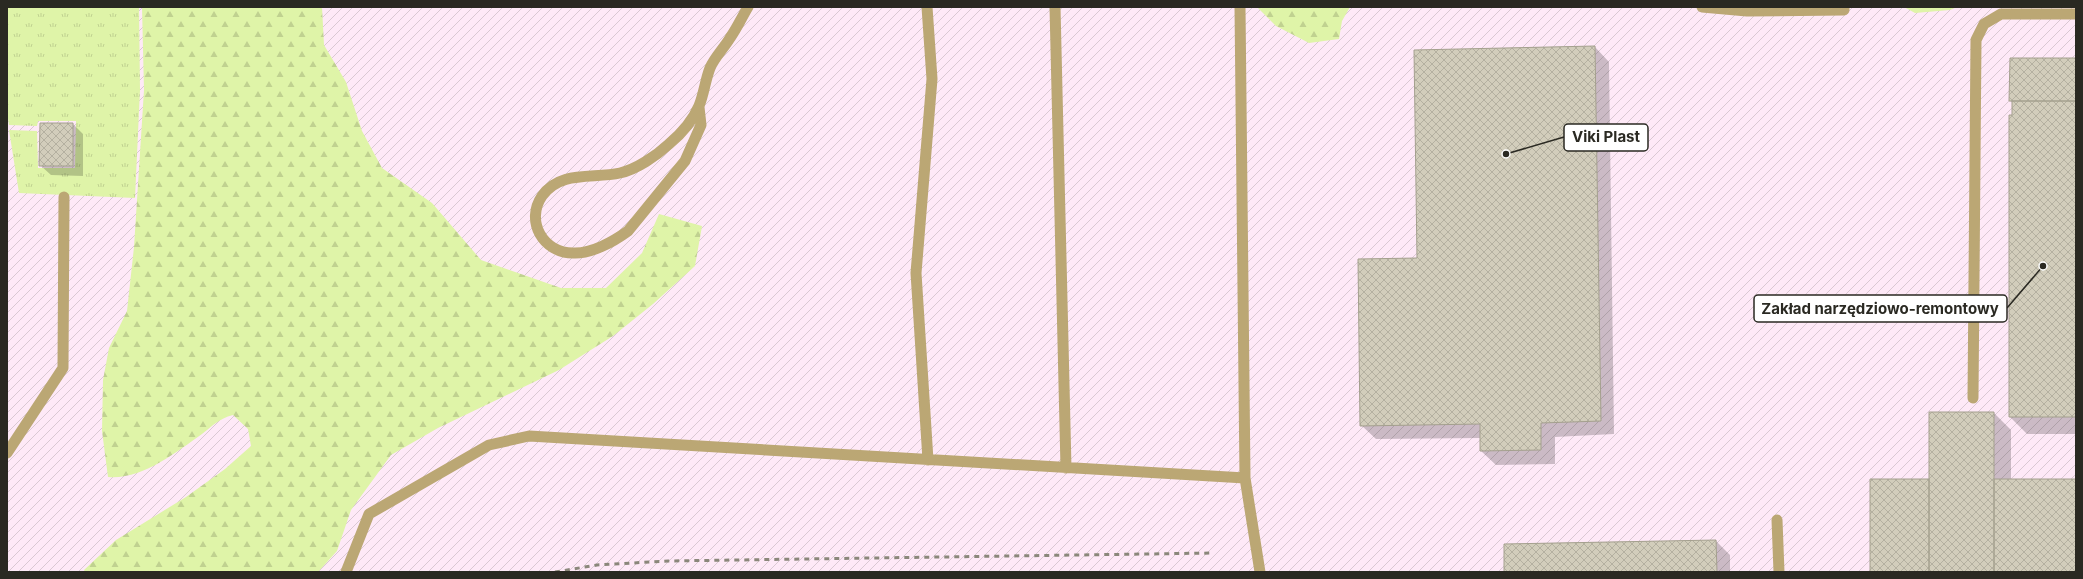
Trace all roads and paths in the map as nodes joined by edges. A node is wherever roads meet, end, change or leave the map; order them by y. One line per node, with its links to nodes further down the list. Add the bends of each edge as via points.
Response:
1 (748, 7): 8 (lane, via 710,67)
2 (927, 7): 12 (lane, via 932,79 916,272)
3 (1055, 7): 13 (lane)
4 (1240, 7): 14 (lane)
5 (1702, 7): 6 (lane, via 1747,11 1844,10)
6 (1844, 7)
7 (2076, 14): 10 (lane, via 2001,14 1984,24 1976,40)
8 (698, 107): 8 (lane, via 669,145 640,165 622,173 579,176 556,181 542,196 535,210 536,228 544,240 556,252 574,254 616,240 628,231 686,161 701,125)
9 (64, 197): 11 (lane, via 63,368)
10 (1973, 398)
11 (7, 453)
12 (928, 460): 13 (lane); 16 (lane, via 529,436 489,445 369,514)
13 (1066, 468): 14 (lane)
14 (1245, 478): 17 (lane)
15 (1777, 520): 18 (lane)
16 (346, 572)
17 (1260, 572)
18 (1779, 572)

